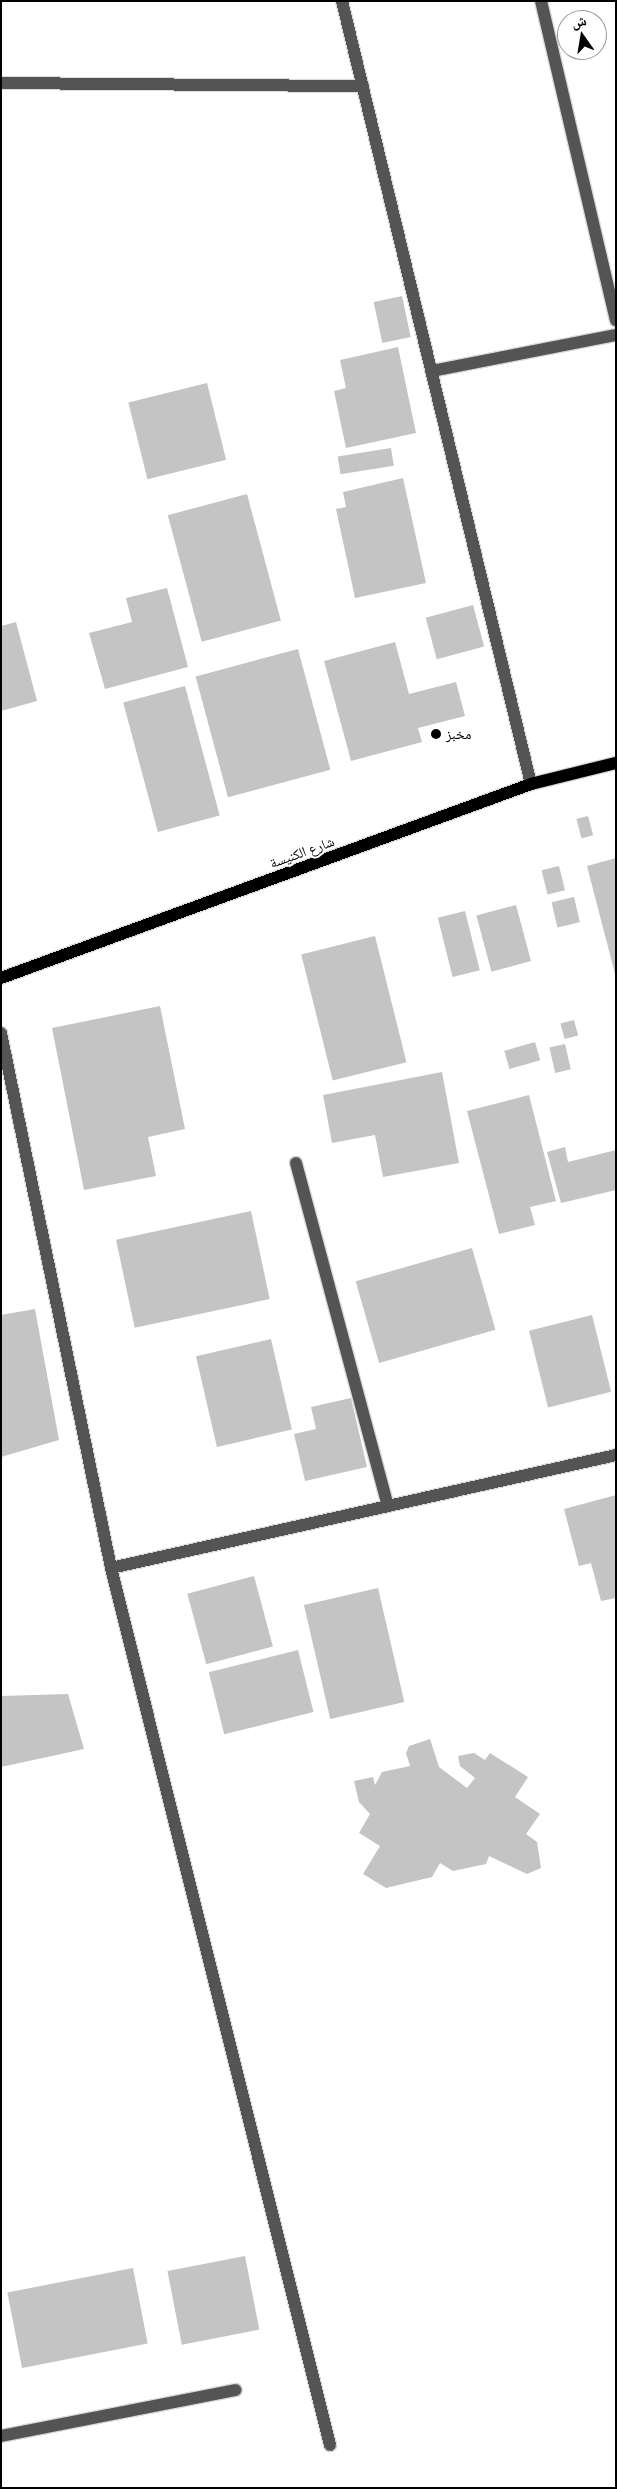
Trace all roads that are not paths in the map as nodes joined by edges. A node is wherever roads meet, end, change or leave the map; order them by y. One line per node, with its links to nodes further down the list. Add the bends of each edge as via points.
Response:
1 (342, 1): 4 (street)
2 (540, 1): 5 (street)
3 (1, 84): 4 (street)
4 (363, 86): 7 (street)
5 (616, 320)
6 (616, 335): 7 (street)
7 (432, 371): 9 (street)
8 (616, 763): 9 (main road, شارع الكنيسة)
9 (531, 784): 10 (main road, شارع الكنيسة)
10 (1, 978)
11 (1, 1033): 15 (street)
12 (296, 1163): 14 (street)
13 (616, 1455): 14 (street)
14 (388, 1506): 15 (street)
15 (111, 1568): 18 (street)
16 (236, 2390): 17 (street)
17 (1, 2436)
18 (330, 2445)

